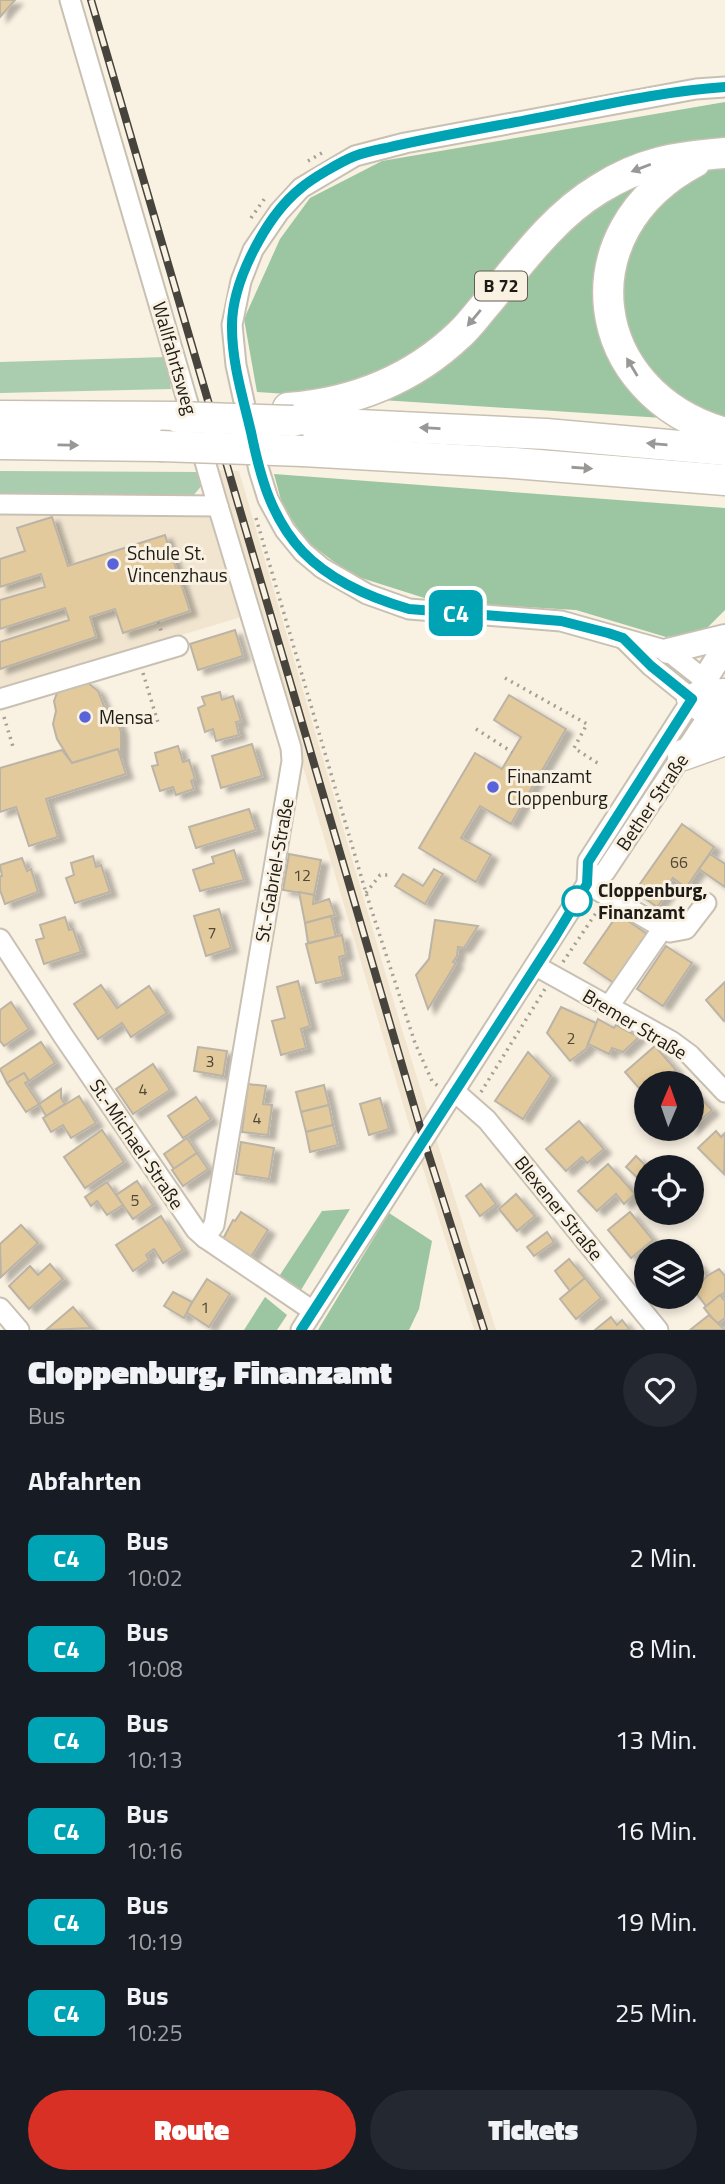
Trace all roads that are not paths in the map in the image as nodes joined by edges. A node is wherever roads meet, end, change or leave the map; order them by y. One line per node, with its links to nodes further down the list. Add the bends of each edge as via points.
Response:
1 (71, 0): 11 (street, Wallfahrtsweg)
2 (725, 87): 13 (street, via 630,101 355,156 301,188 279,212 253,250 232,326 236,365 268,499 285,530 322,568 368,594 409,609 561,621)
3 (716, 154): 4 (highway, B 72, one-way to 4, via 662,160 598,189 536,244 461,334 428,361 340,402); 6 (highway, B 72, one-way to 3, via 676,412 646,387 632,370 614,332 608,294 616,244 630,219 675,172)
4 (291, 414): 5 (highway, B 72, bridge); 8 (highway, B 72, one-way to 4)
5 (0, 416)
6 (725, 433)
7 (0, 444): 9 (highway, one-way to 9, bridge, via 303,451)
8 (725, 450)
9 (725, 480)
10 (0, 504): 11 (street)
11 (218, 506): 29 (street, St.-Gabriel-Straße, via 292,761 214,1225)
12 (725, 637): 16 (main road)
13 (623, 638): 16 (street); 17 (street, via 651,666)
14 (178, 646): 18 (street)
15 (725, 647): 17 (main road)
16 (668, 651): 17 (street)
17 (715, 699): 20 (street, Bether Straße); 21 (street, Bether Straße, via 588,862)
18 (2, 708)
19 (725, 740): 20 (highway)
20 (683, 755): 21 (street, Bether Straße, via 605,872)
21 (587, 884): 23 (street); 25 (street, Bether Straße)
22 (706, 903): 23 (street, via 686,929 670,932)
23 (663, 928): 26 (street)
24 (0, 939): 29 (street, St.-Michael-Straße, via 187,1218)
25 (536, 966): 26 (street, Bremer Straße); 27 (street, Bether Straße)
26 (609, 1006): 28 (street, Bremer Straße, via 681,1048)
27 (454, 1091): 31 (street, Bether Straße); 34 (street, Blexener Straße, via 487,1120)
28 (725, 1092)
29 (205, 1238): 31 (street, St.-Michael-Straße)
30 (0, 1308): 32 (street)
31 (313, 1311): 33 (street, Bether Straße)
32 (19, 1330)
33 (301, 1330)
34 (658, 1330)

